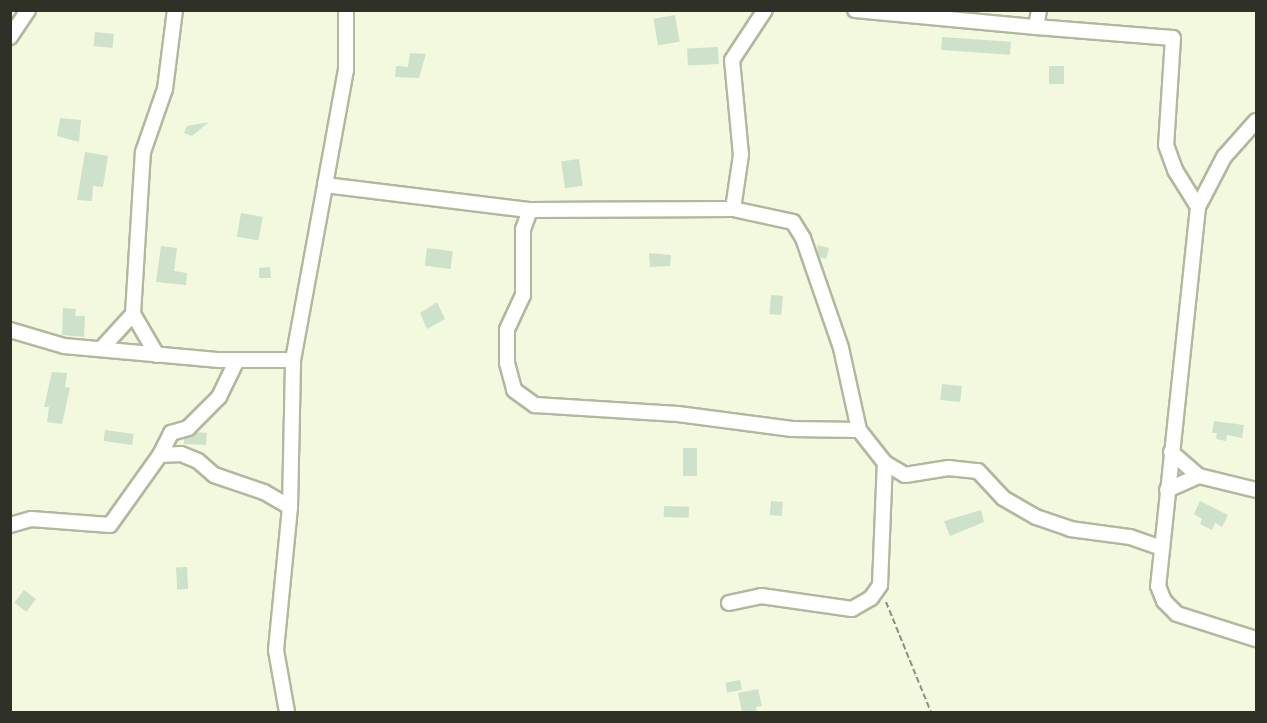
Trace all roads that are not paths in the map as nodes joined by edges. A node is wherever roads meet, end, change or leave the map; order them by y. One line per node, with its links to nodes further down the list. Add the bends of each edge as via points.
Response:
1 (28, 10): 8 (street)
2 (175, 10): 14 (street, via 165,89 142,152)
3 (346, 10): 10 (street, via 346,70)
4 (765, 10): 12 (street, via 732,60 741,155)
5 (855, 10): 7 (street)
6 (1039, 10): 7 (street)
7 (1036, 27): 11 (street, via 1173,38 1166,145 1175,170)
8 (10, 37)
9 (1257, 121): 11 (street, via 1224,157)
10 (325, 185): 13 (street); 19 (street)
11 (1198, 207): 21 (street)
12 (733, 209): 13 (street); 20 (street, via 792,222 803,238 841,348)
13 (530, 210): 20 (street, via 523,229 523,295 507,330 507,363 514,390 535,405 678,414 792,429)
14 (133, 314): 16 (street); 17 (street)
15 (10, 330): 16 (street, via 64,346)
16 (102, 348): 17 (street)
17 (157, 355): 18 (street)
18 (237, 360): 19 (street); 22 (street, via 219,397 188,428 171,433)
19 (293, 360): 27 (street)
20 (859, 430): 23 (street)
21 (1171, 452): 24 (street); 25 (street)
22 (160, 455): 27 (street, via 181,454 198,461 214,475 264,492); 28 (street, via 110,525 31,519)
23 (885, 463): 29 (street, via 905,476 948,468 978,471 1003,498 1036,517 1070,528 1130,537); 30 (street, via 880,585 872,598 852,609 761,596)
24 (1198, 476): 25 (street); 26 (street)
25 (1167, 490): 29 (street)
26 (1257, 490)
27 (290, 507): 34 (street, via 276,650)
28 (10, 525)
29 (1162, 548): 31 (street, via 1158,586 1170,609)
30 (729, 603)
31 (1226, 629): 32 (street); 33 (street)
32 (1257, 633)
33 (1257, 639)
34 (287, 712)

